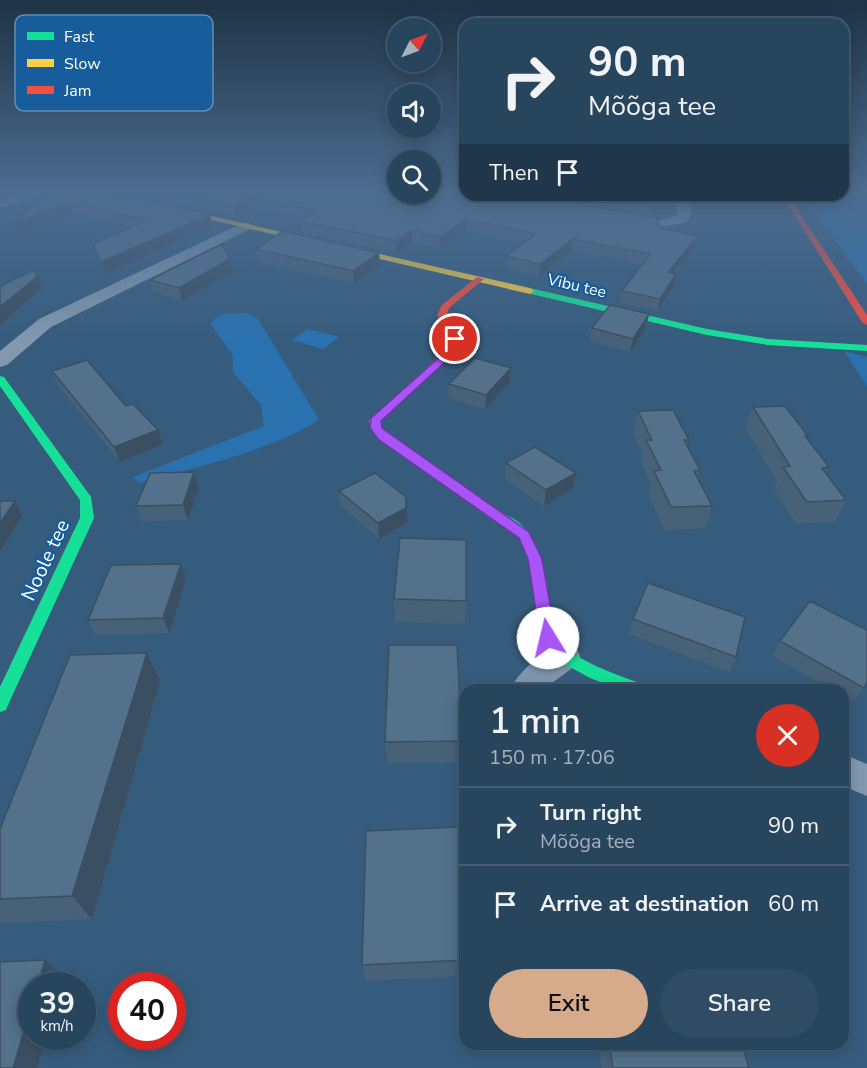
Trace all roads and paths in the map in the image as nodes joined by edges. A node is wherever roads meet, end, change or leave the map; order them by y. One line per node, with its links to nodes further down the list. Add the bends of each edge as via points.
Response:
1 (214, 241): 7 (street, via 45,323)
2 (311, 241): 4 (street, Vibu tee)
3 (815, 241): 5 (street)
4 (480, 279): 6 (street, Vibu tee, via 753,340); 9 (street, via 445,307 442,315 455,339 453,349 375,420 376,428 525,535 535,559 548,638)
5 (867, 322)
6 (867, 348)
7 (0, 361)
8 (0, 379): 12 (street, Noole tee, via 86,500 87,518)
9 (566, 656): 10 (street); 11 (street)
10 (531, 684)
11 (624, 684)
12 (0, 705)
13 (849, 772): 14 (street)
14 (867, 780)

